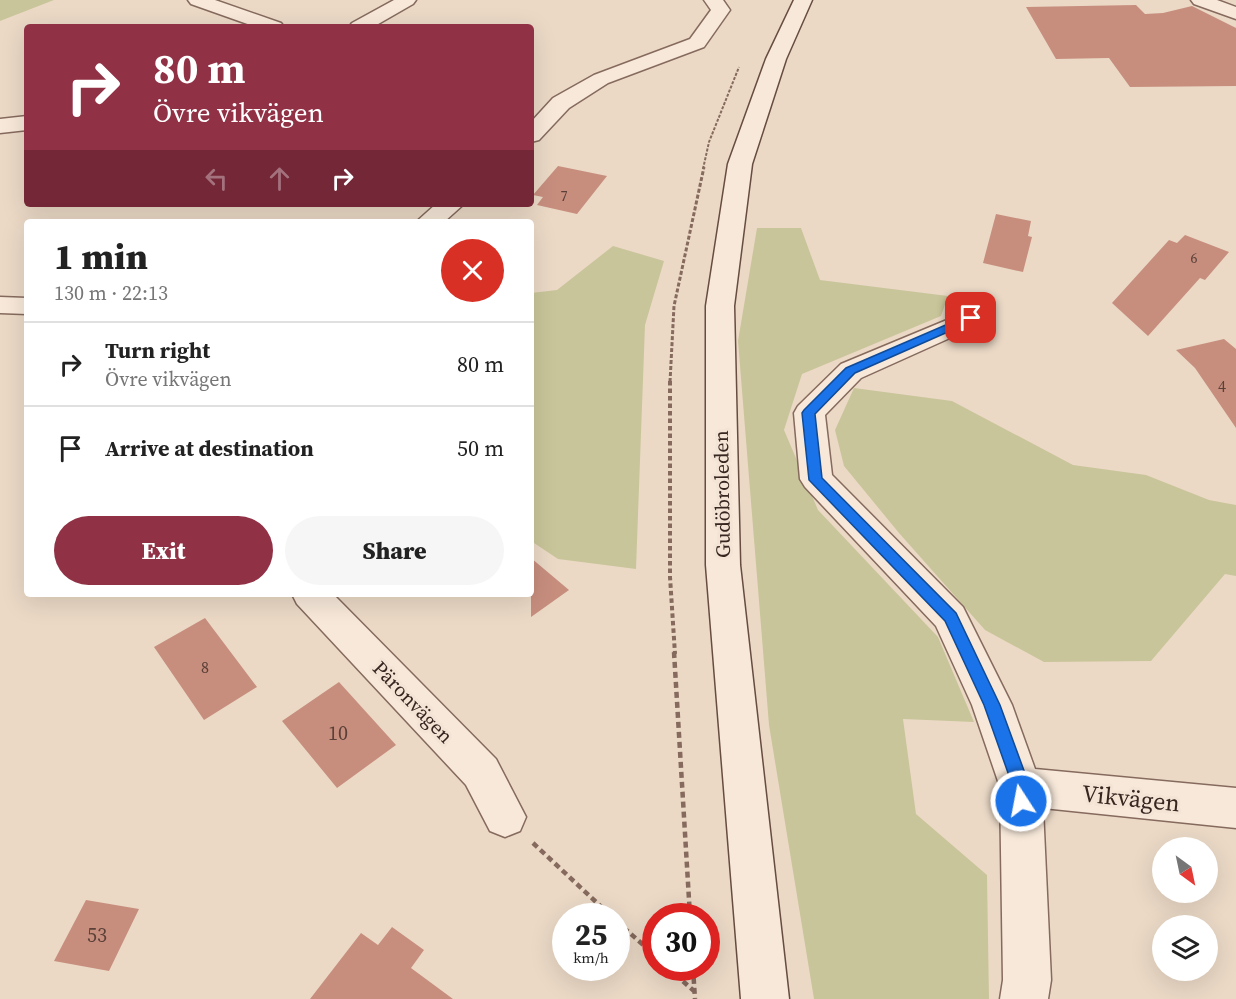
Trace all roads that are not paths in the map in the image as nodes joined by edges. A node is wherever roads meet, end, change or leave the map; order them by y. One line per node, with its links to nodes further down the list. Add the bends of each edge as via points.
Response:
1 (197, 0): 7 (street)
2 (408, 0): 8 (street)
3 (713, 0): 11 (street, via 721,10 697,43 602,79 561,103)
4 (803, 0): 21 (street, Gudöbroleden, via 776,58 740,164 720,306 723,565)
5 (1200, 0): 6 (street)
6 (1236, 13)
7 (265, 24)
8 (364, 24)
9 (24, 123): 10 (street)
10 (0, 126)
11 (534, 132)
12 (448, 207): 13 (street)
13 (432, 219)
14 (0, 305): 15 (street)
15 (24, 306)
16 (971, 318): 18 (street, via 851,371 808,413 816,480 950,617 992,705)
17 (313, 597): 20 (street, Päronvägen, via 481,772)
18 (1021, 787): 19 (street, Vikvägen); 22 (street, via 1027,980)
19 (1236, 808)
20 (506, 817)
21 (765, 999)
22 (1024, 999)

